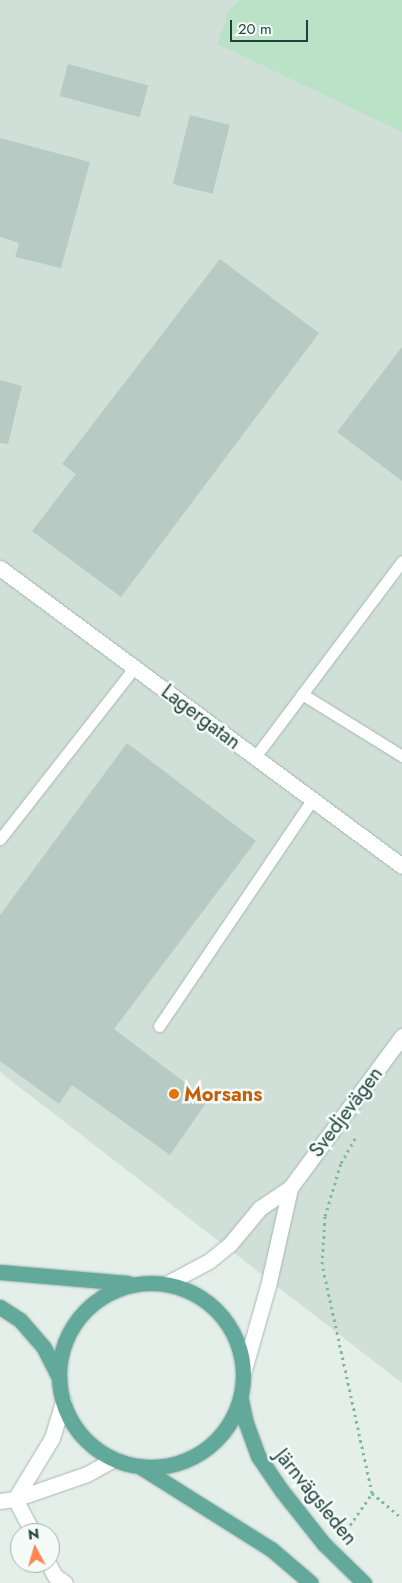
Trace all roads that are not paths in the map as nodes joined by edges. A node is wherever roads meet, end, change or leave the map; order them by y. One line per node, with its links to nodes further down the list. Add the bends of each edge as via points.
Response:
1 (402, 561): 4 (lane)
2 (0, 568): 3 (street, Lagergatan)
3 (134, 668): 6 (street, Lagergatan); 8 (lane)
4 (302, 694): 5 (lane); 6 (lane)
5 (402, 756)
6 (255, 757): 7 (street, Lagergatan)
7 (312, 800): 9 (street, Lagergatan); 10 (lane)
8 (0, 839)
9 (402, 866)
10 (159, 1026)
11 (402, 1036): 12 (street, Svedjevägen)
12 (290, 1188): 15 (street, Svedjevägen, via 260,1208 230,1244 209,1261); 17 (street, Svedjevägen, via 268,1286)
13 (0, 1272): 14 (main road)
14 (134, 1284): 15 (main road); 18 (main road, via 111,1292 90,1307 73,1326 63,1350)
15 (166, 1284): 17 (main road, via 196,1294 220,1313 237,1339)
16 (0, 1307): 18 (main road, via 20,1320 44,1348)
17 (244, 1370): 19 (main road)
18 (59, 1378): 20 (main road)
19 (242, 1400): 22 (main road, via 229,1424 205,1449 165,1466); 28 (main road, Järnvägsleden, via 246,1424 258,1456 324,1544)
20 (63, 1402): 21 (main road, via 74,1425 91,1445); 23 (street, via 52,1438)
21 (114, 1459): 22 (main road); 23 (street, via 87,1474)
22 (139, 1466): 27 (main road, via 271,1549)
23 (7, 1500): 24 (street)
24 (25, 1523)
25 (53, 1573): 26 (street)
26 (65, 1583)
27 (311, 1583)
28 (364, 1583)

